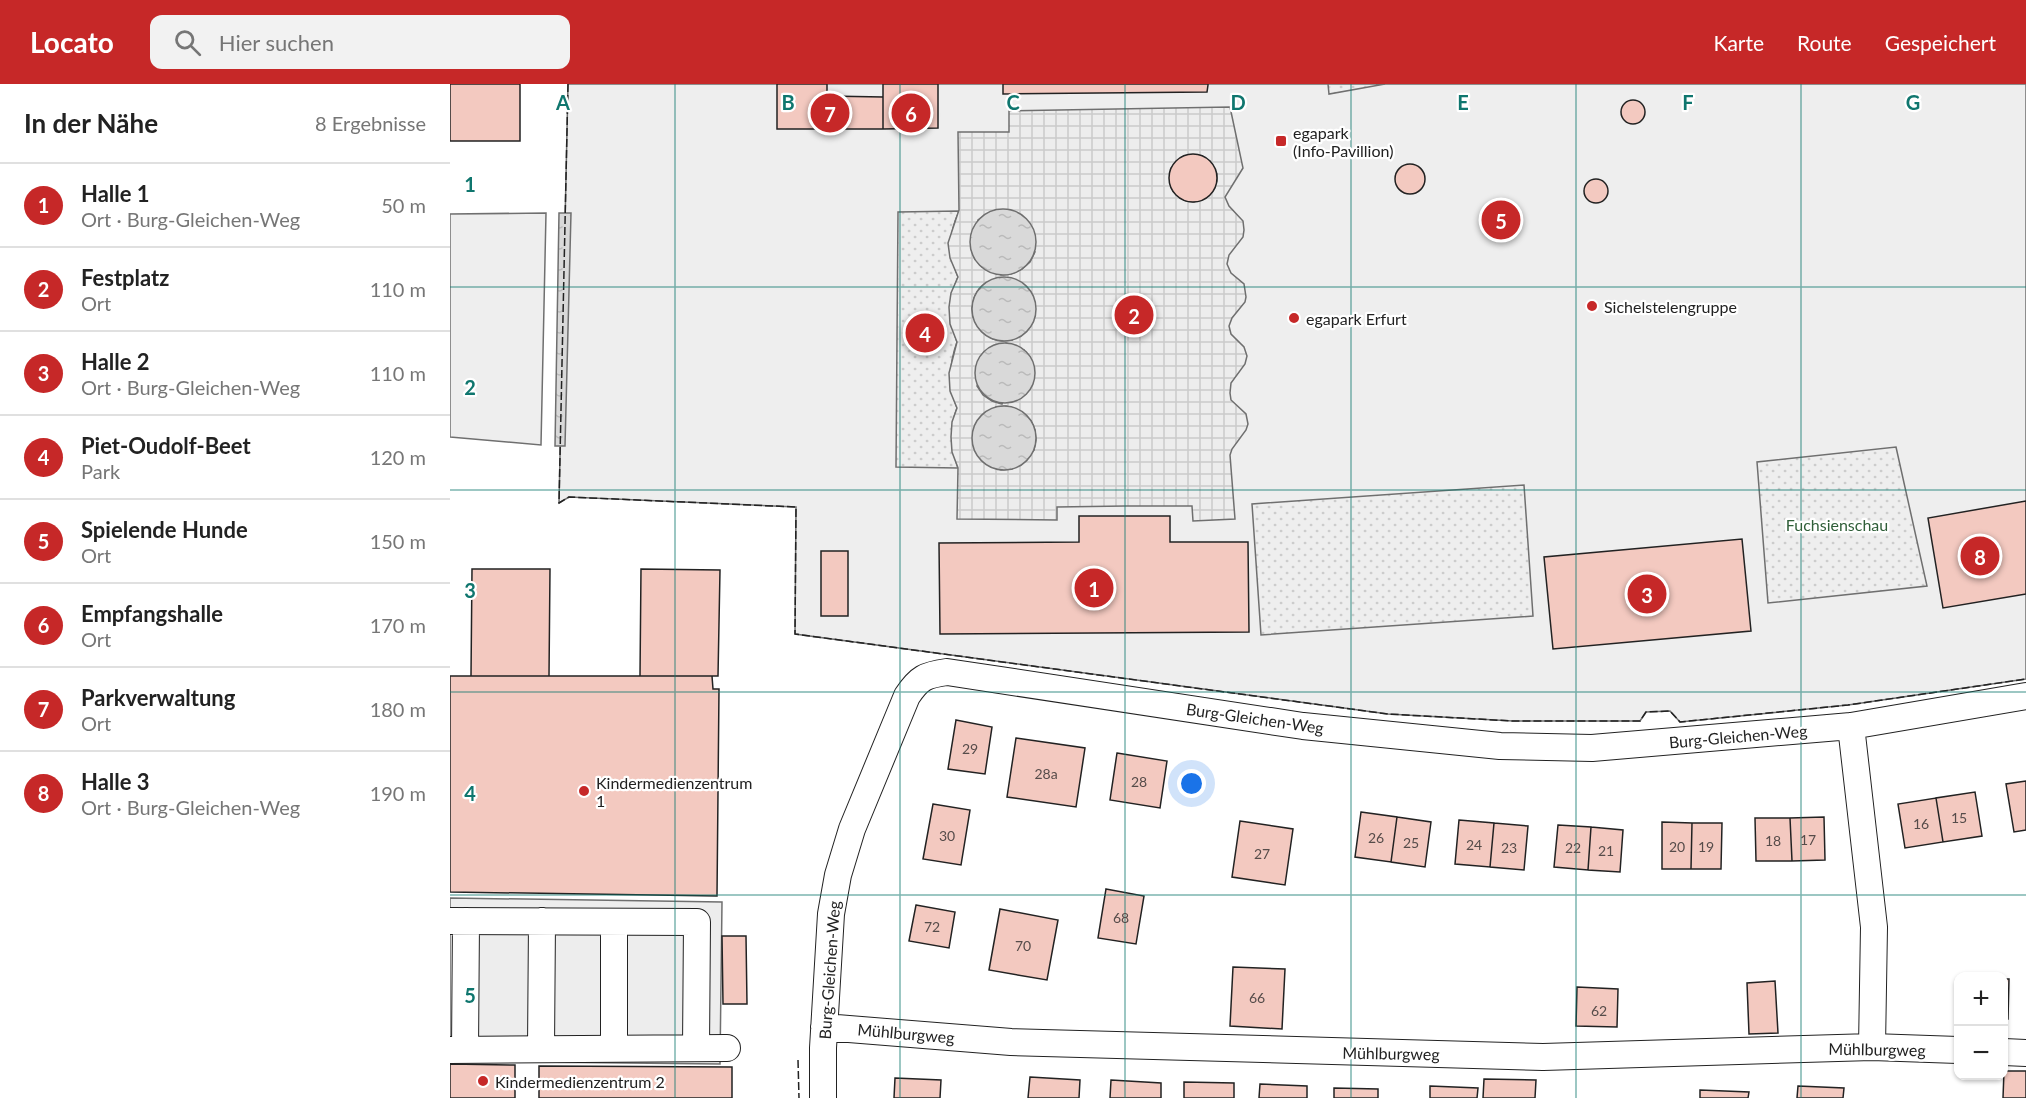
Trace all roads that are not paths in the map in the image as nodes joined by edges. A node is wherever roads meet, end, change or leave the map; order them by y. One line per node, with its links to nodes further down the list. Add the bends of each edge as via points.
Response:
1 (2026, 696): 2 (street, Burg-Gleichen-Weg)
2 (1851, 726): 6 (street, Burg-Gleichen-Weg, via 1592,748 1500,746 1303,726 947,672 928,674 915,683 907,696 852,829 838,875 831,914); 7 (street, via 1874,927)
3 (458, 921): 4 (street); 12 (street)
4 (542, 921): 5 (street); 11 (street)
5 (614, 922): 8 (street); 9 (street, via 697,922)
6 (824, 1027): 7 (street, Mühlburgweg, via 1011,1042 1543,1057); 16 (street, Burg-Gleichen-Weg)
7 (1872, 1047): 13 (street, Mühlburgweg)
8 (614, 1048): 9 (street); 11 (street)
9 (696, 1048): 10 (street)
10 (727, 1048)
11 (541, 1049): 12 (street)
12 (458, 1050)
13 (1954, 1050)
14 (2008, 1052): 15 (street)
15 (2026, 1053)
16 (822, 1098)

